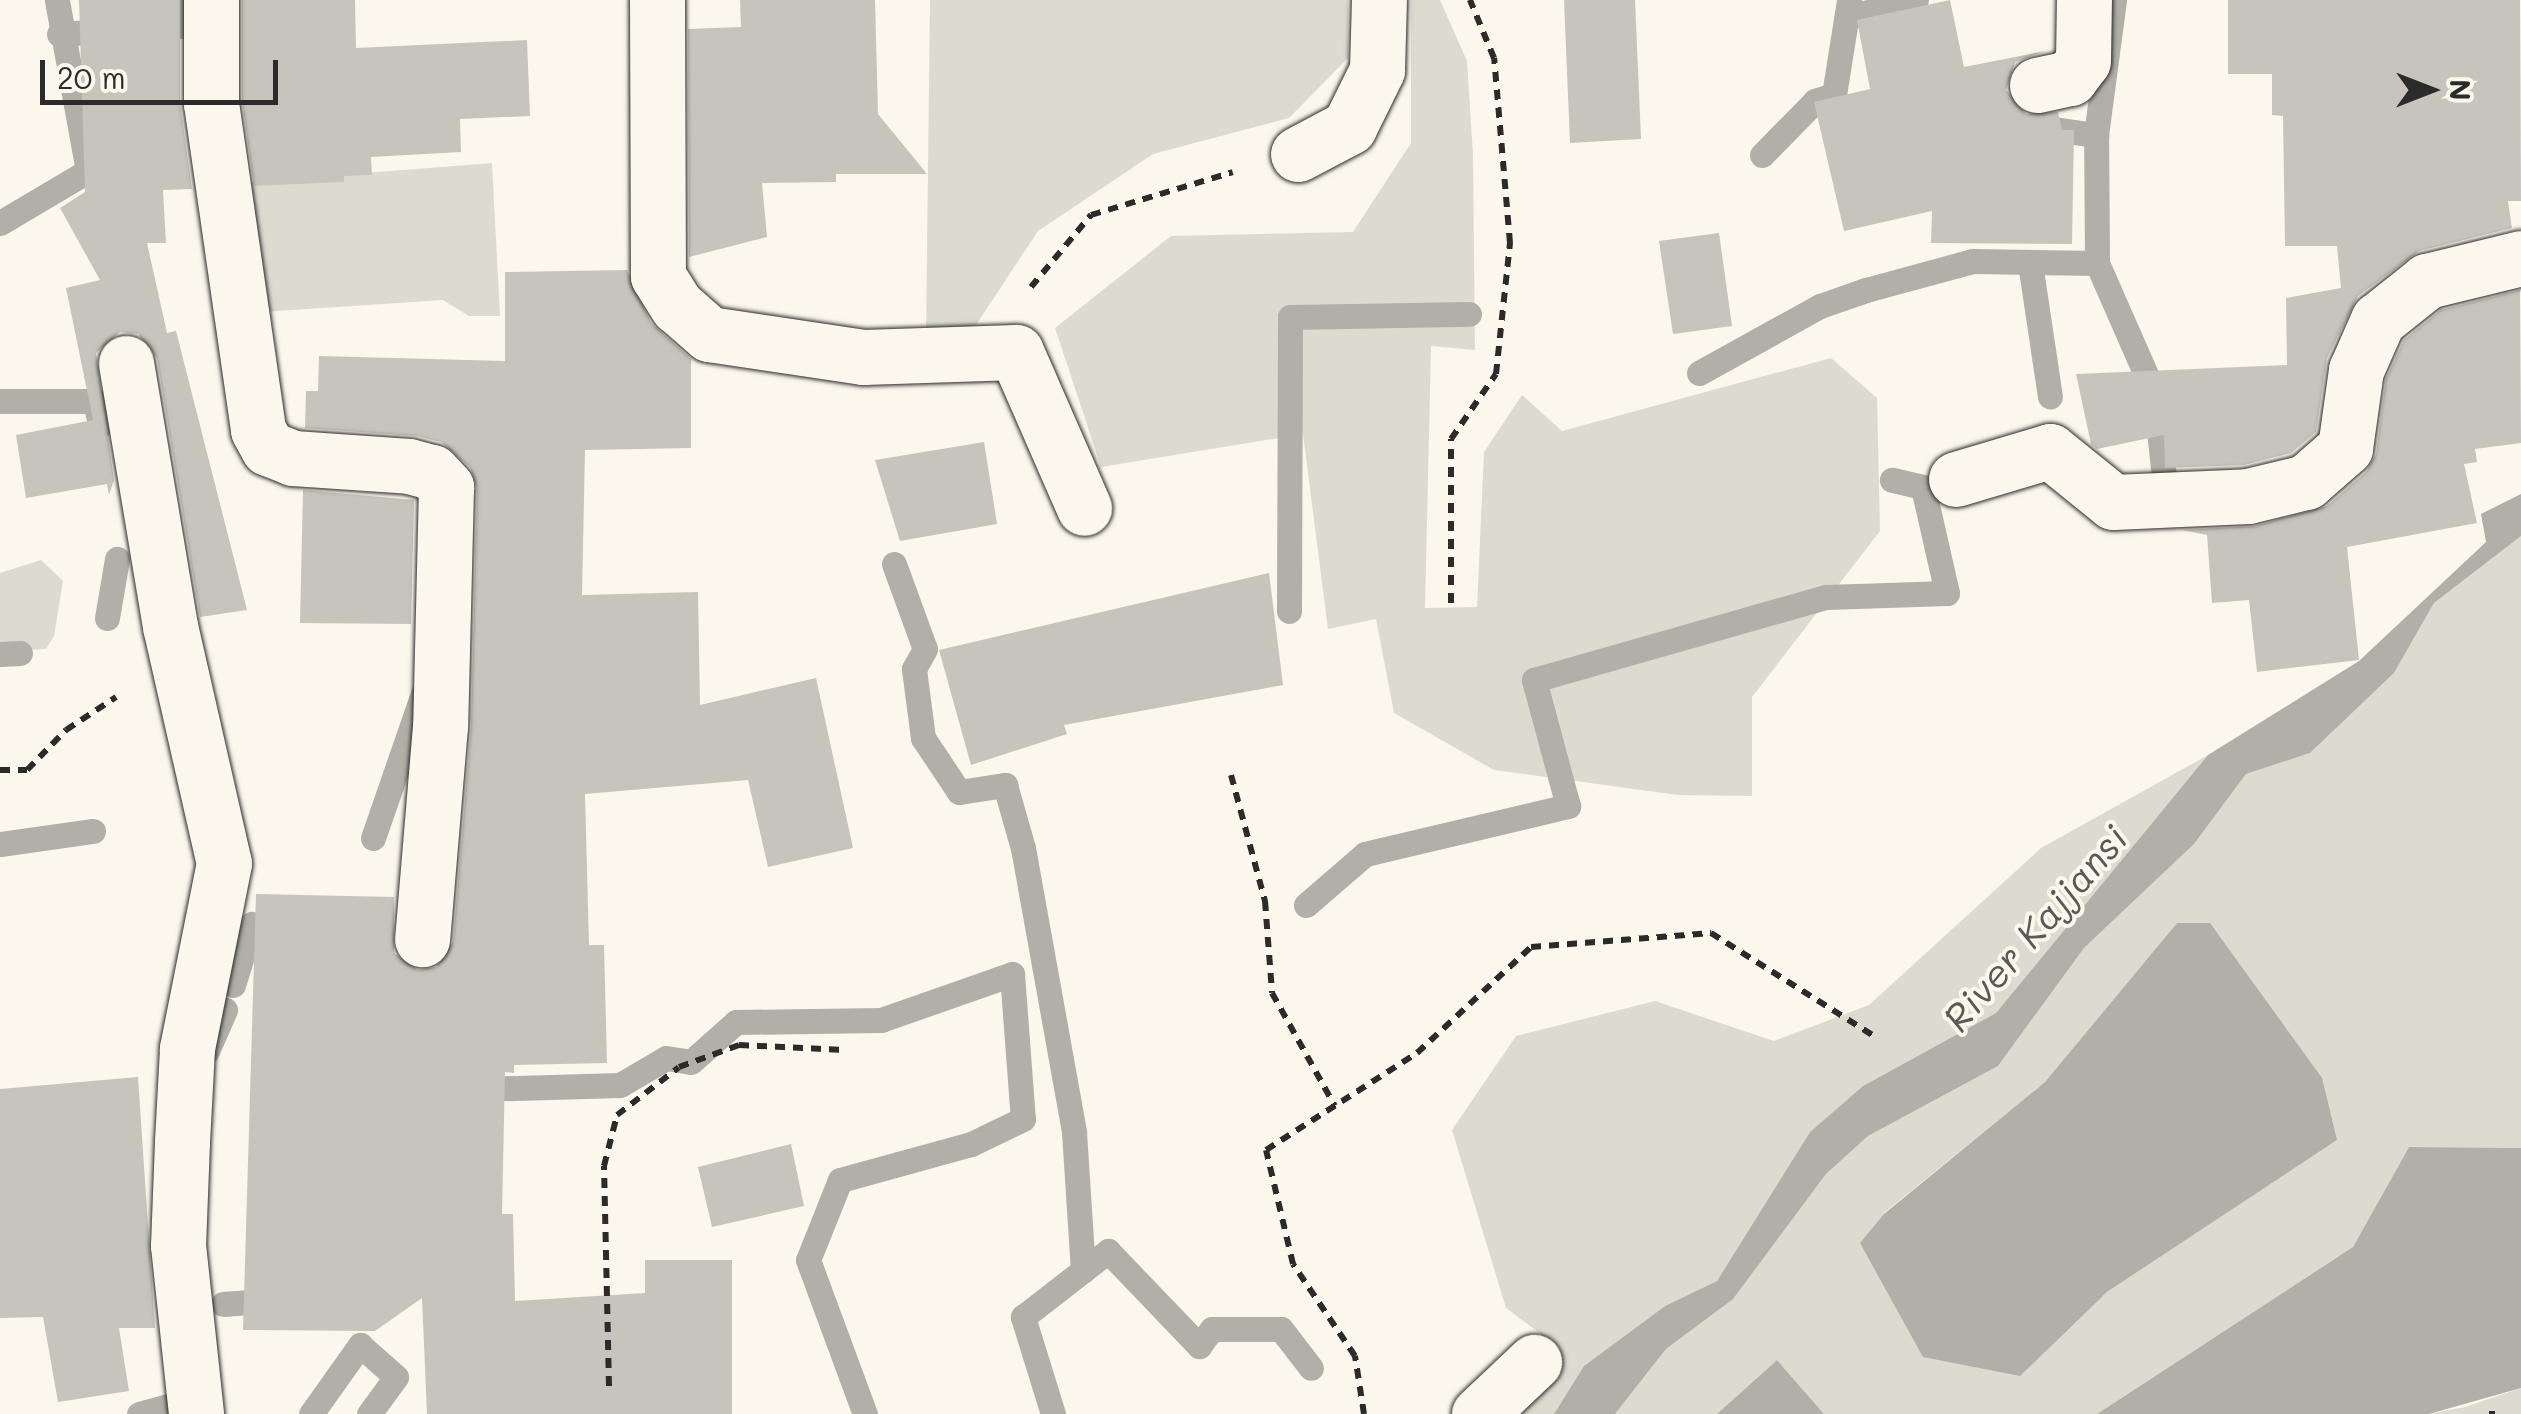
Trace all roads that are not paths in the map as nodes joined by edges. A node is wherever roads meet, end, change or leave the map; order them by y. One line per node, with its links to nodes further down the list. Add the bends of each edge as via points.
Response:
1 (211, 0): 11 (street, via 211,103 258,430 268,448 292,458 409,466 432,472 446,487 440,726)
2 (657, 0): 10 (street, via 658,276 676,306 710,334 862,357 1016,352)
3 (1379, 0): 6 (street, via 1377,70 1349,127)
4 (2084, 0): 5 (street, via 2083,61 2070,78)
5 (2037, 84)
6 (1298, 154)
7 (2521, 258): 9 (street, via 2427,281 2378,320 2356,370 2346,448 2306,482 2248,496 2113,502 2050,451)
8 (126, 364): 13 (street, via 170,626 224,863 187,1049 182,1142 178,1246)
9 (1956, 479)
10 (1084, 508)
11 (422, 938)
12 (1534, 1362): 14 (street)
13 (196, 1414)
14 (1479, 1414)

